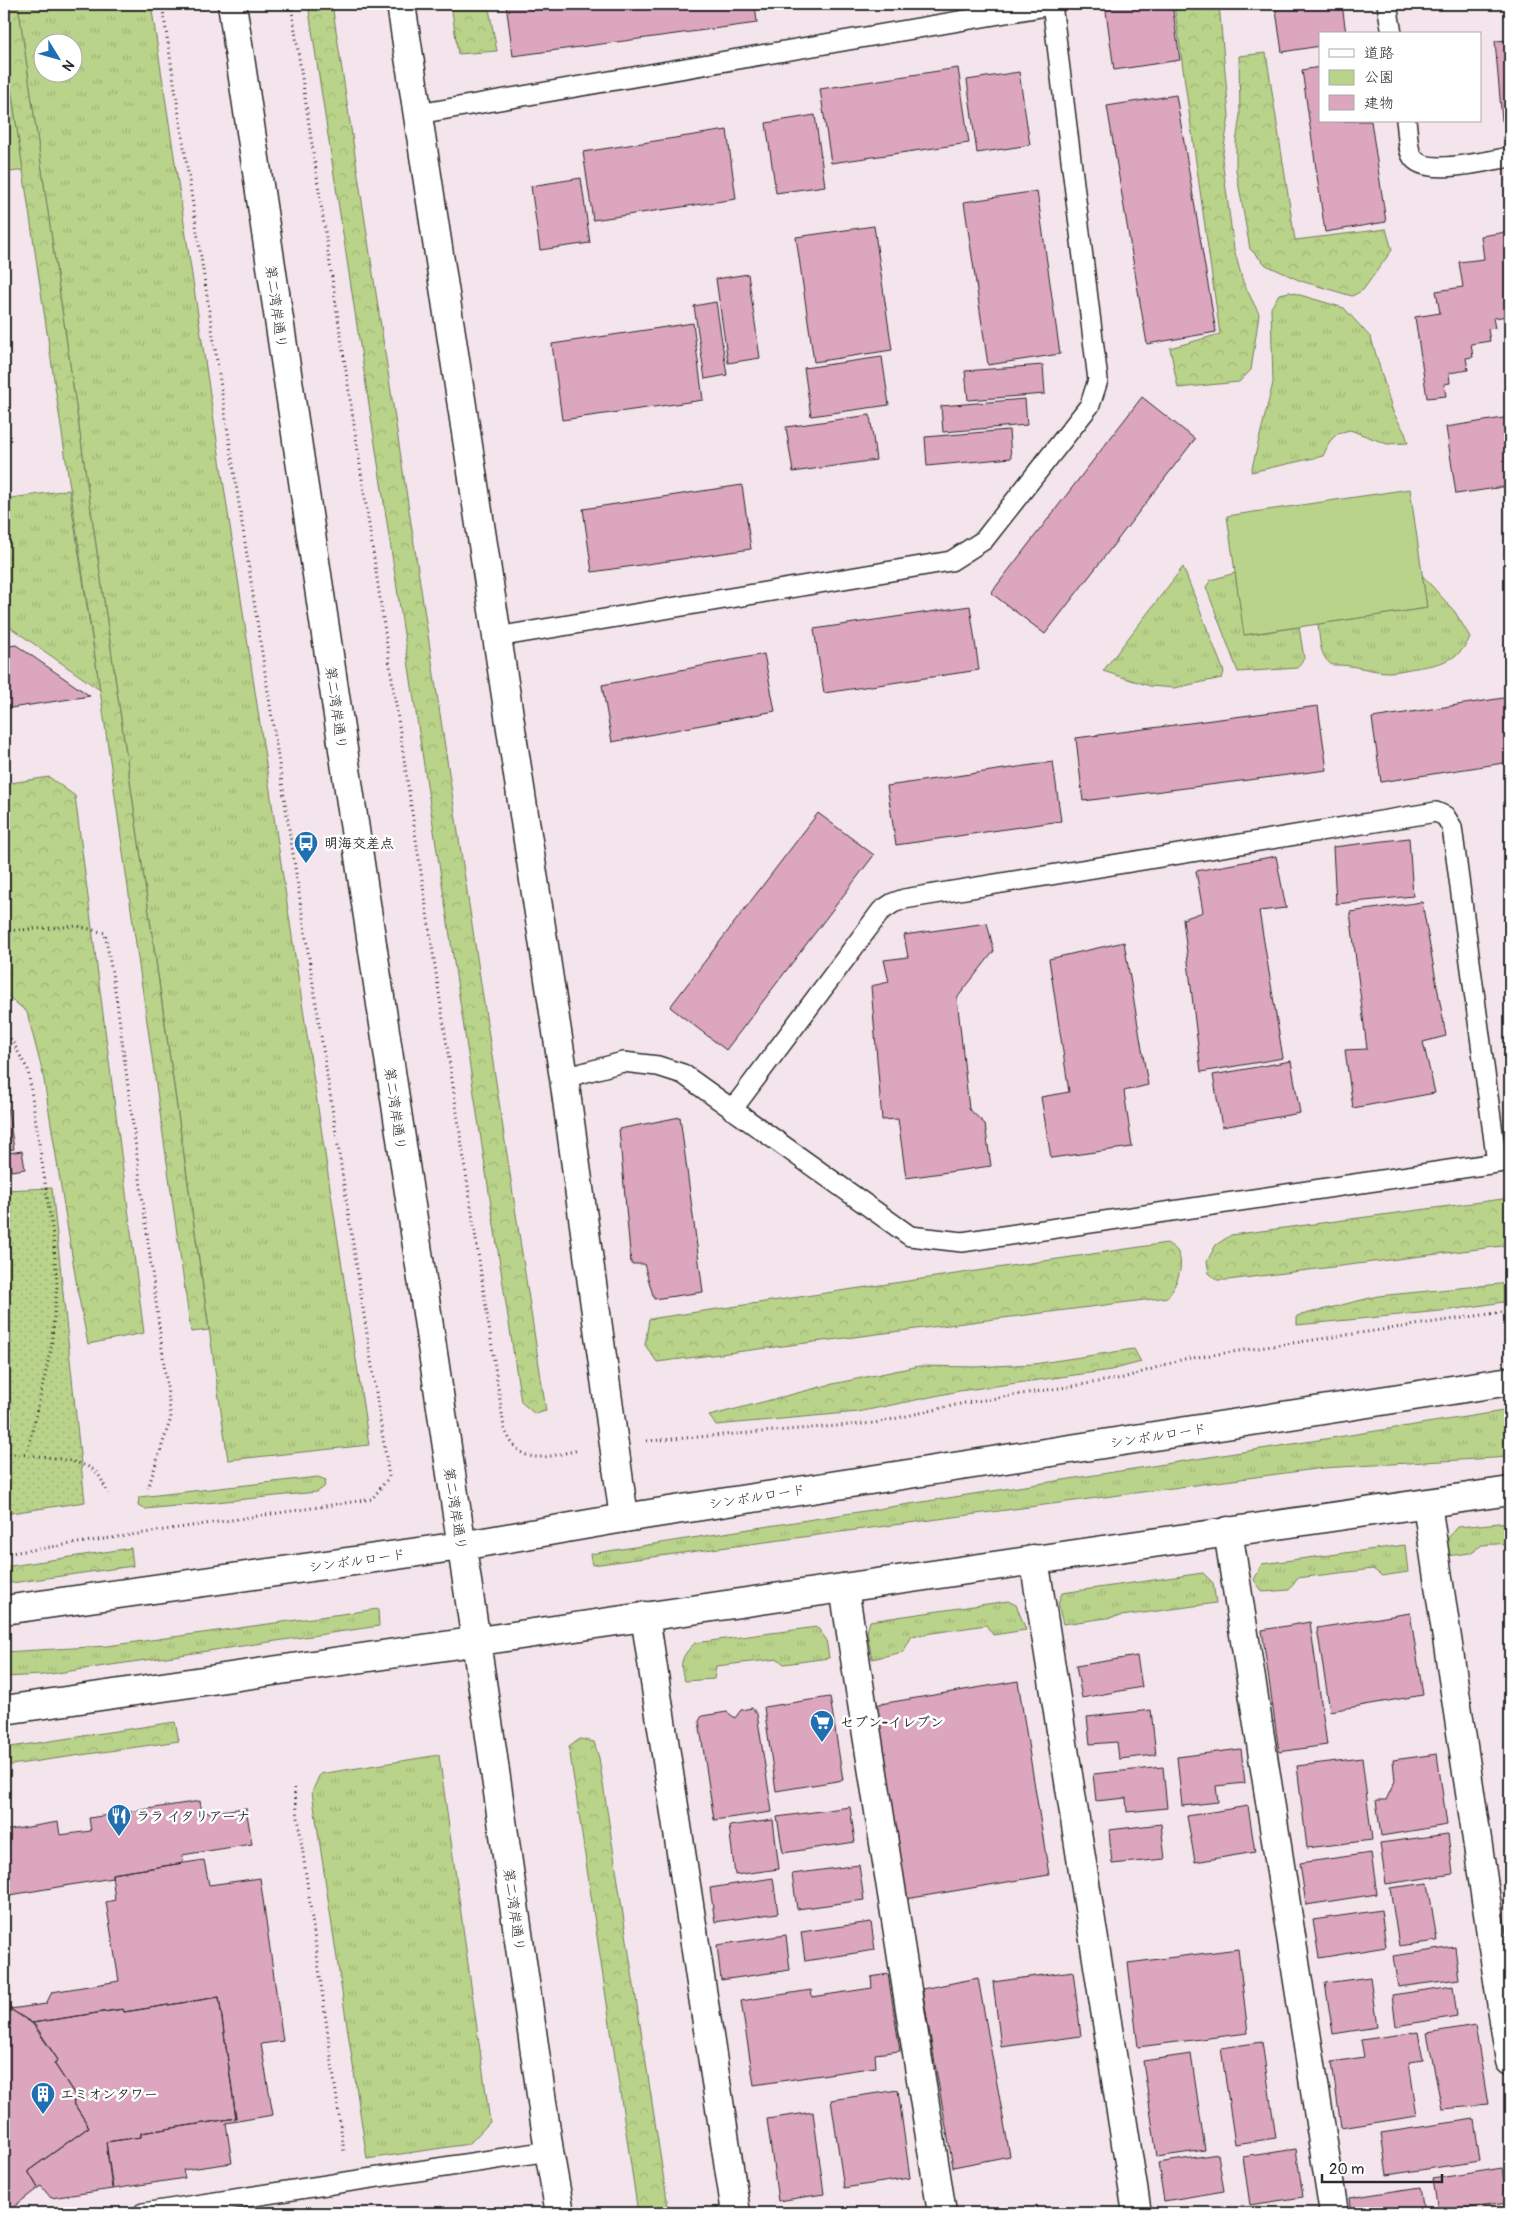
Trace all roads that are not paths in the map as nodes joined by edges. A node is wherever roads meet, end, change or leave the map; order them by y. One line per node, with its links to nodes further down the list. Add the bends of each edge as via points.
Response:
1 (232, 4): 18 (street, 第二湾岸通り)
2 (401, 4): 6 (street)
3 (1052, 4): 6 (lane); 9 (lane, via 1098,380 1090,405 984,540 951,561)
4 (1387, 4): 5 (lane)
5 (1392, 32)
6 (418, 114): 9 (street)
7 (1406, 122): 8 (lane, via 1412,156 1432,167)
8 (1510, 157)
9 (497, 636): 10 (street)
10 (564, 1078): 11 (lane, via 623,1062 658,1066 683,1074); 16 (street)
11 (732, 1110): 12 (lane, via 910,1236 962,1242); 12 (lane, via 881,911 893,903 1436,812 1445,816 1452,827)
12 (1504, 1162)
13 (1510, 1381): 16 (street, シンボルロード)
14 (1510, 1491): 15 (street)
15 (1427, 1504): 17 (street); 25 (street)
16 (624, 1518): 18 (street, シンボルロード)
17 (1228, 1531): 19 (street); 33 (street)
18 (461, 1546): 21 (street, シンボルロード); 23 (street, 第二湾岸通り)
19 (1034, 1559): 20 (street); 32 (street)
20 (844, 1588): 22 (street); 31 (street)
21 (4, 1610)
22 (645, 1616): 23 (street); 30 (street)
23 (475, 1641): 24 (street); 26 (street, 第二湾岸通り)
24 (4, 1710)
25 (1510, 2061)
26 (549, 2151): 27 (lane, via 349,2182); 29 (street, 第二湾岸通り)
27 (250, 2205): 28 (lane)
28 (143, 2213)
29 (560, 2213)
30 (736, 2213)
31 (942, 2213)
32 (1137, 2213)
33 (1334, 2213)

